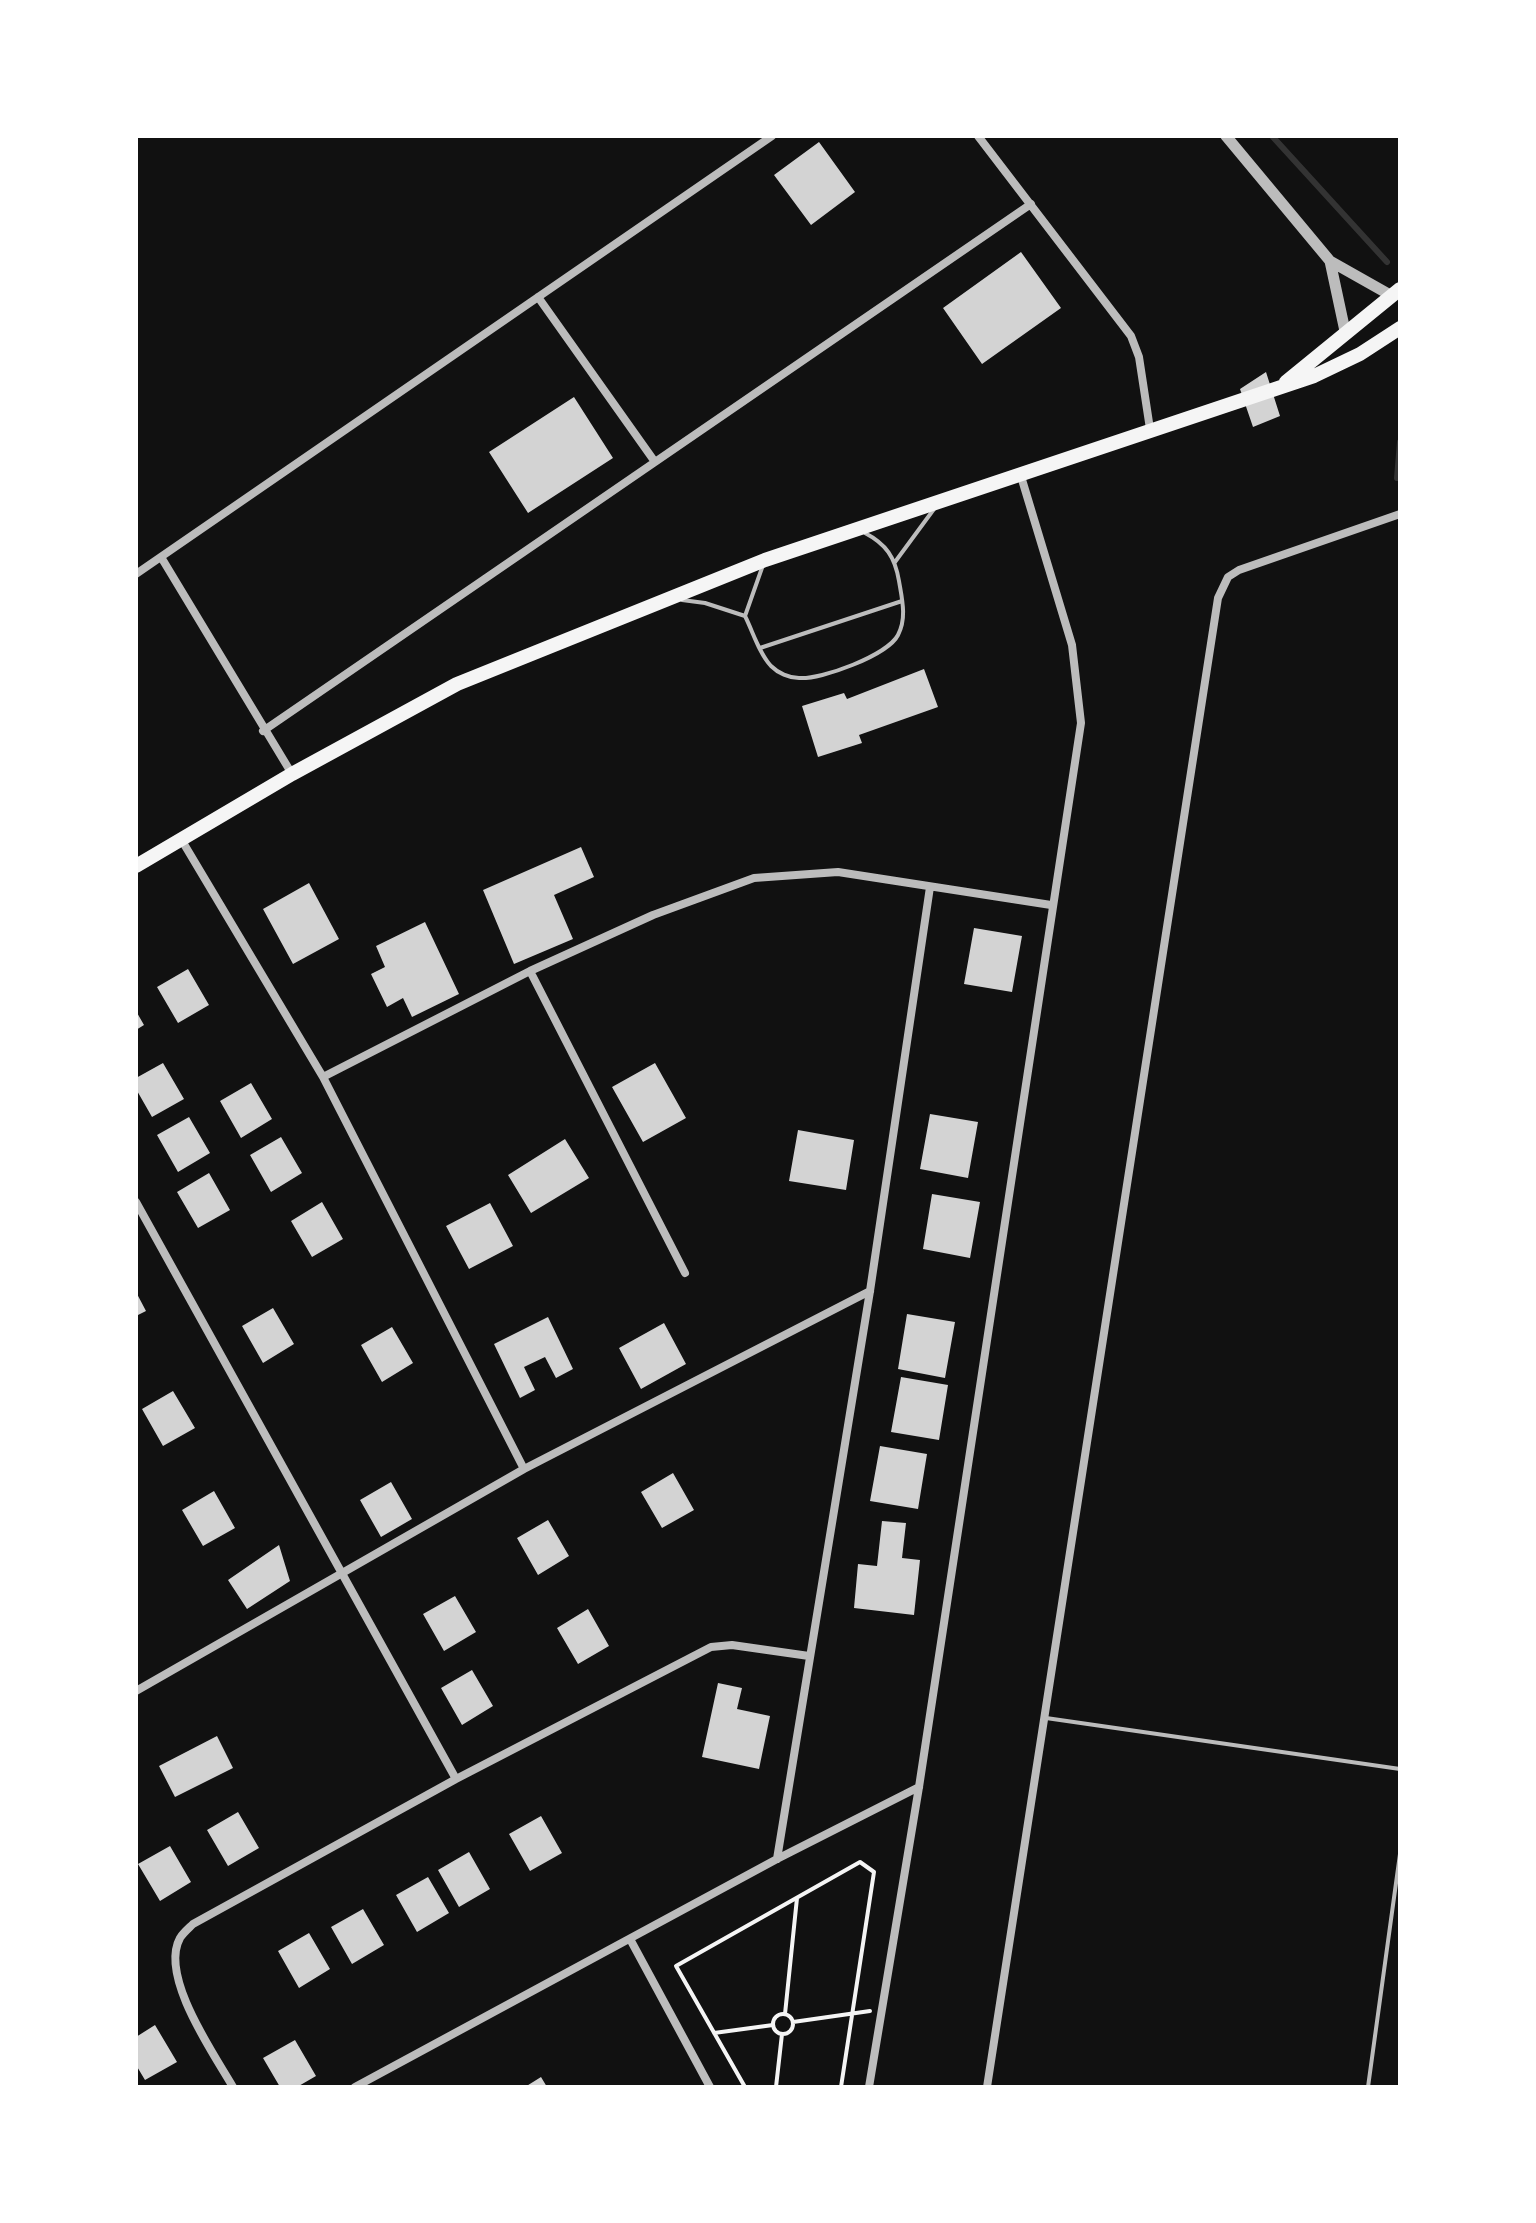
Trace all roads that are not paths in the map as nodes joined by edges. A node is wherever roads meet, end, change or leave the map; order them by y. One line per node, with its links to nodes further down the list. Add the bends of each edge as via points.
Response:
1 (772, 136): 7 (street)
2 (978, 136): 4 (street)
3 (1226, 136): 5 (street)
4 (1031, 204): 12 (street, via 1131,336); 13 (street)
5 (1330, 261): 6 (street); 9 (street)
6 (1396, 292): 9 (main road)
7 (538, 297): 13 (street); 18 (street)
8 (1400, 328): 10 (main road)
9 (1345, 331): 10 (main road); 11 (main road)
10 (1360, 354): 11 (main road)
11 (1284, 384): 12 (main road)
12 (1150, 429): 14 (main road)
13 (655, 462): 26 (street)
14 (1020, 472): 15 (main road); 31 (street, via 1079,685 1081,723)
15 (942, 501): 17 (main road); 20 (lane)
16 (1400, 514): 41 (street, via 1239,570 1228,577 1218,598)
17 (855, 529): 19 (main road); 20 (lane, via 875,538)
18 (161, 557): 21 (street); 26 (street)
19 (765, 560): 22 (main road); 24 (lane)
20 (895, 562): 23 (lane)
21 (136, 574)
22 (663, 599): 24 (lane, via 705,603); 27 (main road, via 457,684)
23 (902, 601): 25 (lane); 25 (lane, via 898,635 888,649 866,659 799,678 779,672)
24 (745, 616): 25 (lane)
25 (760, 648)
26 (263, 731): 27 (street)
27 (292, 774): 28 (main road)
28 (181, 839): 29 (main road); 33 (street)
29 (136, 866)
30 (930, 887): 31 (street); 32 (street, via 838,872 754,878 653,915); 36 (street)
31 (1051, 905): 44 (street)
32 (530, 971): 33 (street); 35 (street)
33 (323, 1077): 37 (street)
34 (136, 1202): 38 (street)
35 (685, 1273)
36 (870, 1291): 37 (street); 39 (street)
37 (524, 1469): 38 (street)
38 (345, 1574): 40 (street); 43 (street)
39 (809, 1656): 43 (street, via 711,1647); 46 (street)
40 (136, 1691)
41 (1043, 1717): 42 (lane); 52 (street)
42 (1400, 1769)
43 (456, 1779): 48 (street, via 211,1913 179,1939 176,1970 186,2003)
44 (919, 1787): 46 (street); 51 (street)
45 (1400, 1854): 53 (lane)
46 (777, 1859): 47 (street)
47 (630, 1939): 49 (street); 50 (street)
48 (233, 2087)
49 (355, 2087)
50 (710, 2087)
51 (869, 2087)
52 (987, 2087)
53 (1368, 2087)

